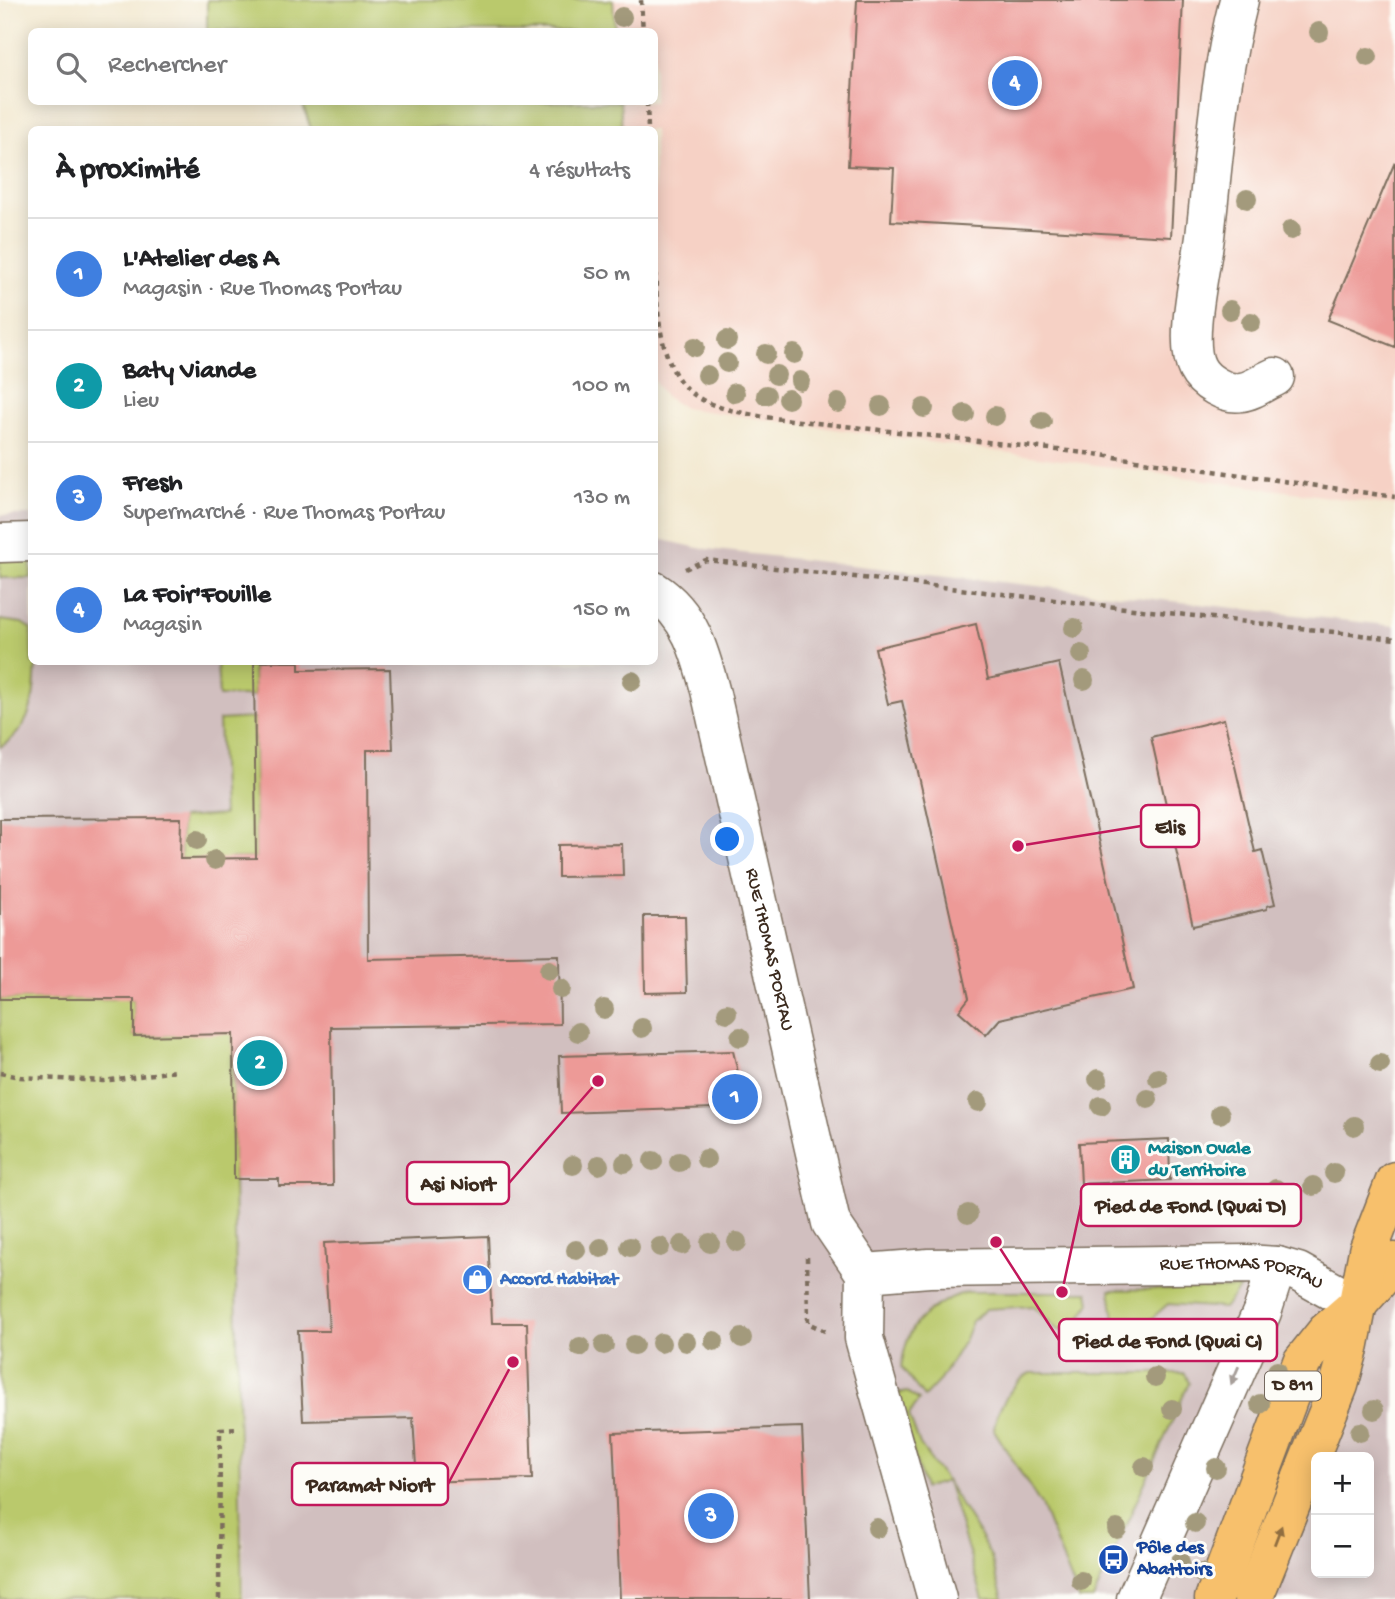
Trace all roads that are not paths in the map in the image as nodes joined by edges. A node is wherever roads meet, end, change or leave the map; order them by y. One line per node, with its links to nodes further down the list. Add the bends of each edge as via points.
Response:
1 (1239, 0): 2 (street, via 1215,129 1190,346 1197,369 1214,386 1241,393)
2 (1275, 377)
3 (28, 542): 4 (street)
4 (0, 543)
5 (668, 582): 9 (street, RUE THOMAS PORTAU, via 676,610 699,650 710,690 831,1223)
6 (1395, 1181): 10 (main road, D 811, via 1368,1251)
7 (1395, 1262): 10 (main road, D 811)
8 (1277, 1266): 9 (street, RUE THOMAS PORTAU, via 929,1268); 10 (street, RUE THOMAS PORTAU, via 1298,1272); 12 (street, one-way to 12, via 1262,1312)
9 (865, 1273): 11 (street, via 864,1338)
10 (1357, 1305): 13 (main road, D 811, via 1326,1332 1302,1362); 14 (main road, D 811, one-way to 10, via 1339,1385)
11 (937, 1599)
12 (1136, 1599)
13 (1214, 1599)
14 (1253, 1599)

